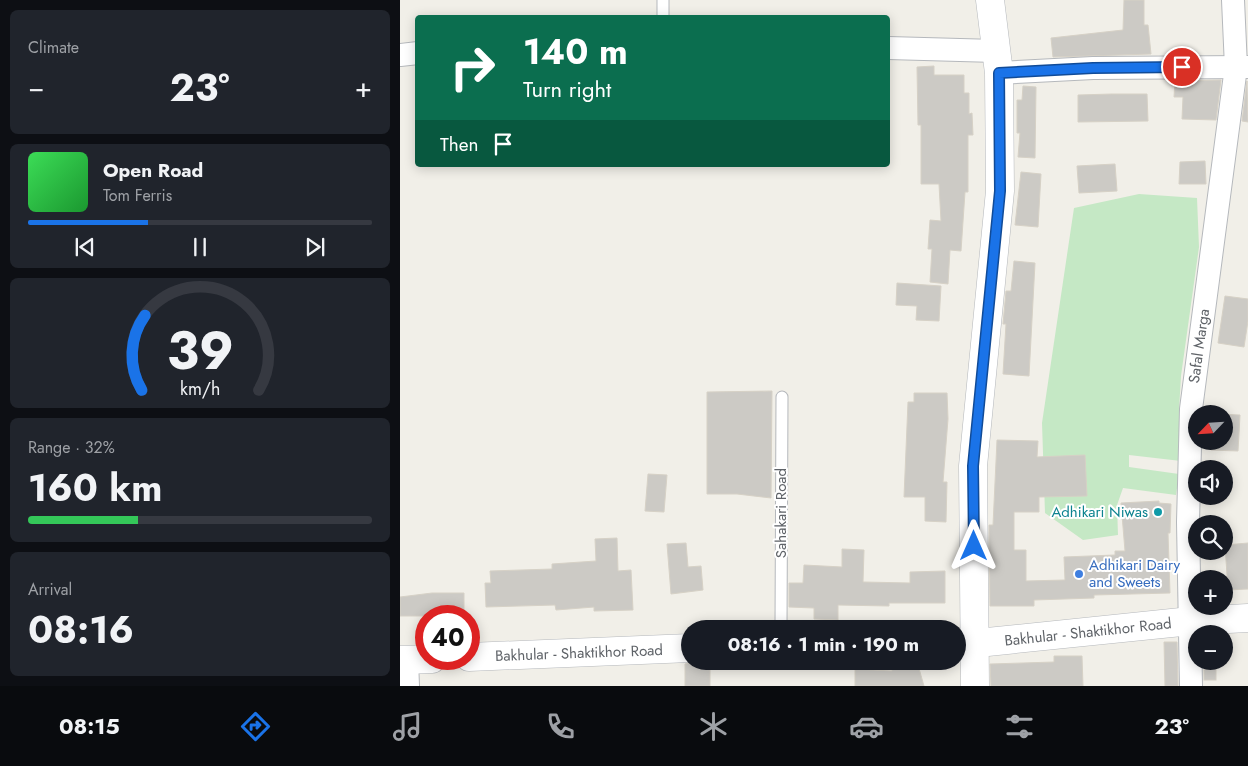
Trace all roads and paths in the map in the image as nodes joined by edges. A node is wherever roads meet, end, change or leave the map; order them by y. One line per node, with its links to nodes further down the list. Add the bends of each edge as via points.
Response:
1 (663, 0): 4 (lane)
2 (990, 0): 8 (street)
3 (1233, 0): 9 (street, Safal Marga)
4 (663, 15)
5 (890, 48): 8 (street)
6 (415, 54): 7 (street)
7 (400, 55)
8 (998, 62): 9 (street, via 1093,68); 14 (street, via 1000,191 973,466)
9 (1242, 67): 13 (street, Safal Marga, via 1191,409 1188,522)
10 (782, 397): 12 (lane, Sahakari Road)
11 (1248, 618): 13 (street, Bakhular - Shaktikhor Road)
12 (781, 620)
13 (1191, 621): 14 (street, Bakhular - Shaktikhor Road); 18 (street, Safal Marga)
14 (966, 645): 17 (street)
15 (681, 648): 16 (street, Bakhular - Shaktikhor Road)
16 (480, 657)
17 (975, 686)
18 (1191, 686)

